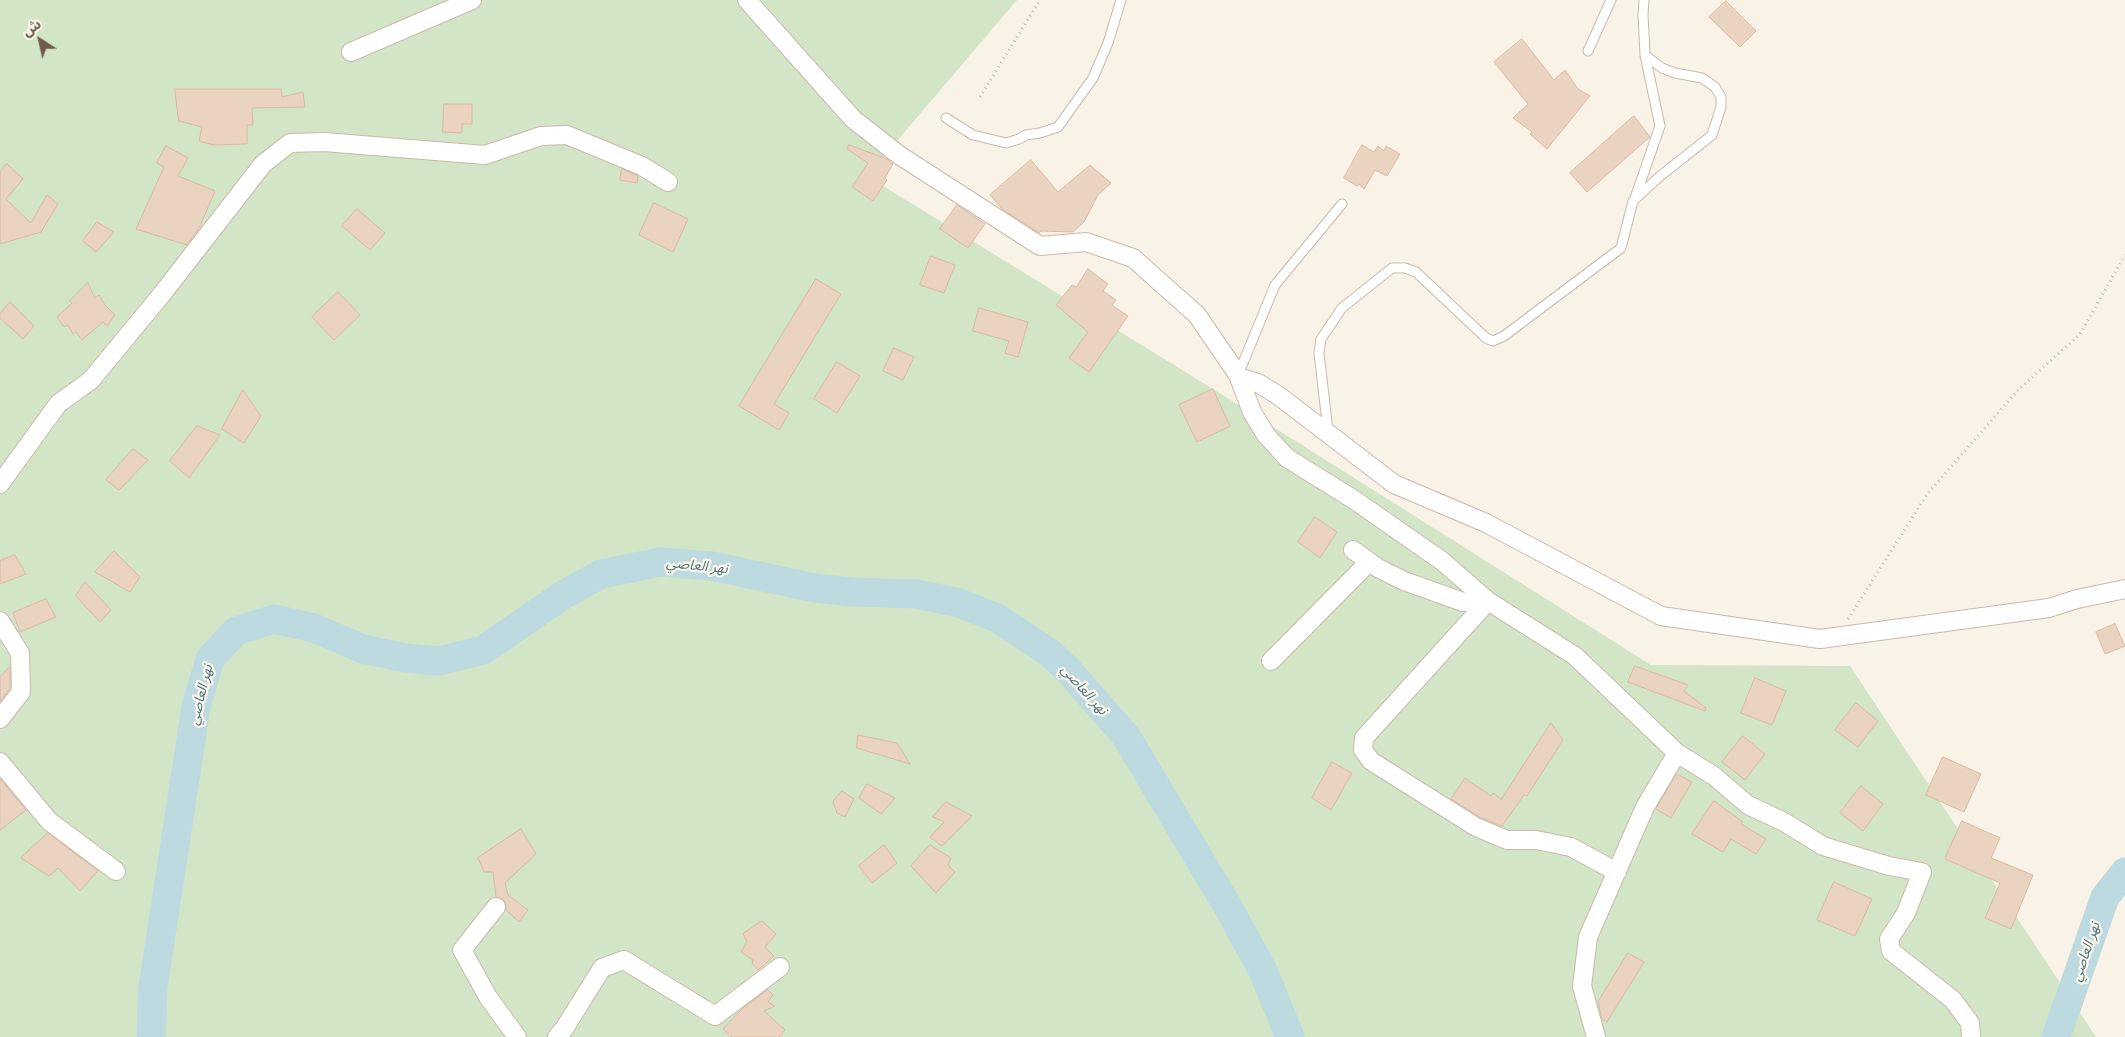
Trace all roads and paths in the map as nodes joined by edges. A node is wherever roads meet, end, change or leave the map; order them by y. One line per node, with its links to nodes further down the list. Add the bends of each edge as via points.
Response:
1 (472, 0): 8 (street)
2 (747, 0): 16 (street, via 853,119 876,137 1040,246 1086,242 1133,258 1197,315)
3 (1040, 0): 10 (path)
4 (1121, 0): 11 (lane, via 1093,78 1058,127 1006,143 973,135)
5 (1611, 0): 7 (lane)
6 (1644, 0): 9 (lane)
7 (1588, 51)
8 (351, 52)
9 (1645, 55): 13 (lane, via 1660,126); 13 (lane, via 1662,68 1702,78 1715,87 1721,97 1721,107 1712,134)
10 (980, 97)
11 (946, 118)
12 (668, 182): 18 (street, via 642,166 567,135 541,136 485,155 324,142 290,143 263,164 91,380 58,404)
13 (1634, 201): 17 (lane, via 1621,248 1493,341 1416,272 1392,268 1342,308 1321,339 1319,353)
14 (1342, 204): 16 (lane, via 1275,285)
15 (2125, 256): 24 (path, via 2080,334 2018,390 1928,493)
16 (1238, 376): 17 (street, via 1279,396); 22 (street, via 1252,412 1266,435 1287,458 1427,551)
17 (1328, 434): 24 (street, via 1394,484 1486,523 1661,616 1820,639)
18 (0, 484)
19 (1353, 550): 20 (street)
20 (1369, 562): 22 (street, via 1404,581 1463,602); 25 (street)
21 (2125, 589): 24 (street, via 2049,608)
22 (1488, 600): 27 (street, via 1576,656); 30 (street, via 1364,738 1363,750 1371,761 1476,827 1507,840 1536,840 1571,847)
23 (0, 621): 26 (street, via 20,653 21,692)
24 (1837, 636)
25 (1271, 661)
26 (0, 719)
27 (1677, 753): 30 (street, via 1645,807); 36 (street, via 1714,776 1748,805 1784,822 1822,846 1922,872 1906,913 1889,939 1890,951 1953,1000 1970,1023)
28 (0, 762): 29 (street, via 49,821)
29 (116, 871)
30 (1617, 872): 35 (street, via 1588,937 1582,986)
31 (496, 907): 33 (street, via 462,950 488,997)
32 (780, 967): 34 (street, via 715,1016 624,960 602,968)
33 (517, 1037)
34 (557, 1037)
35 (1596, 1037)
36 (1972, 1037)

